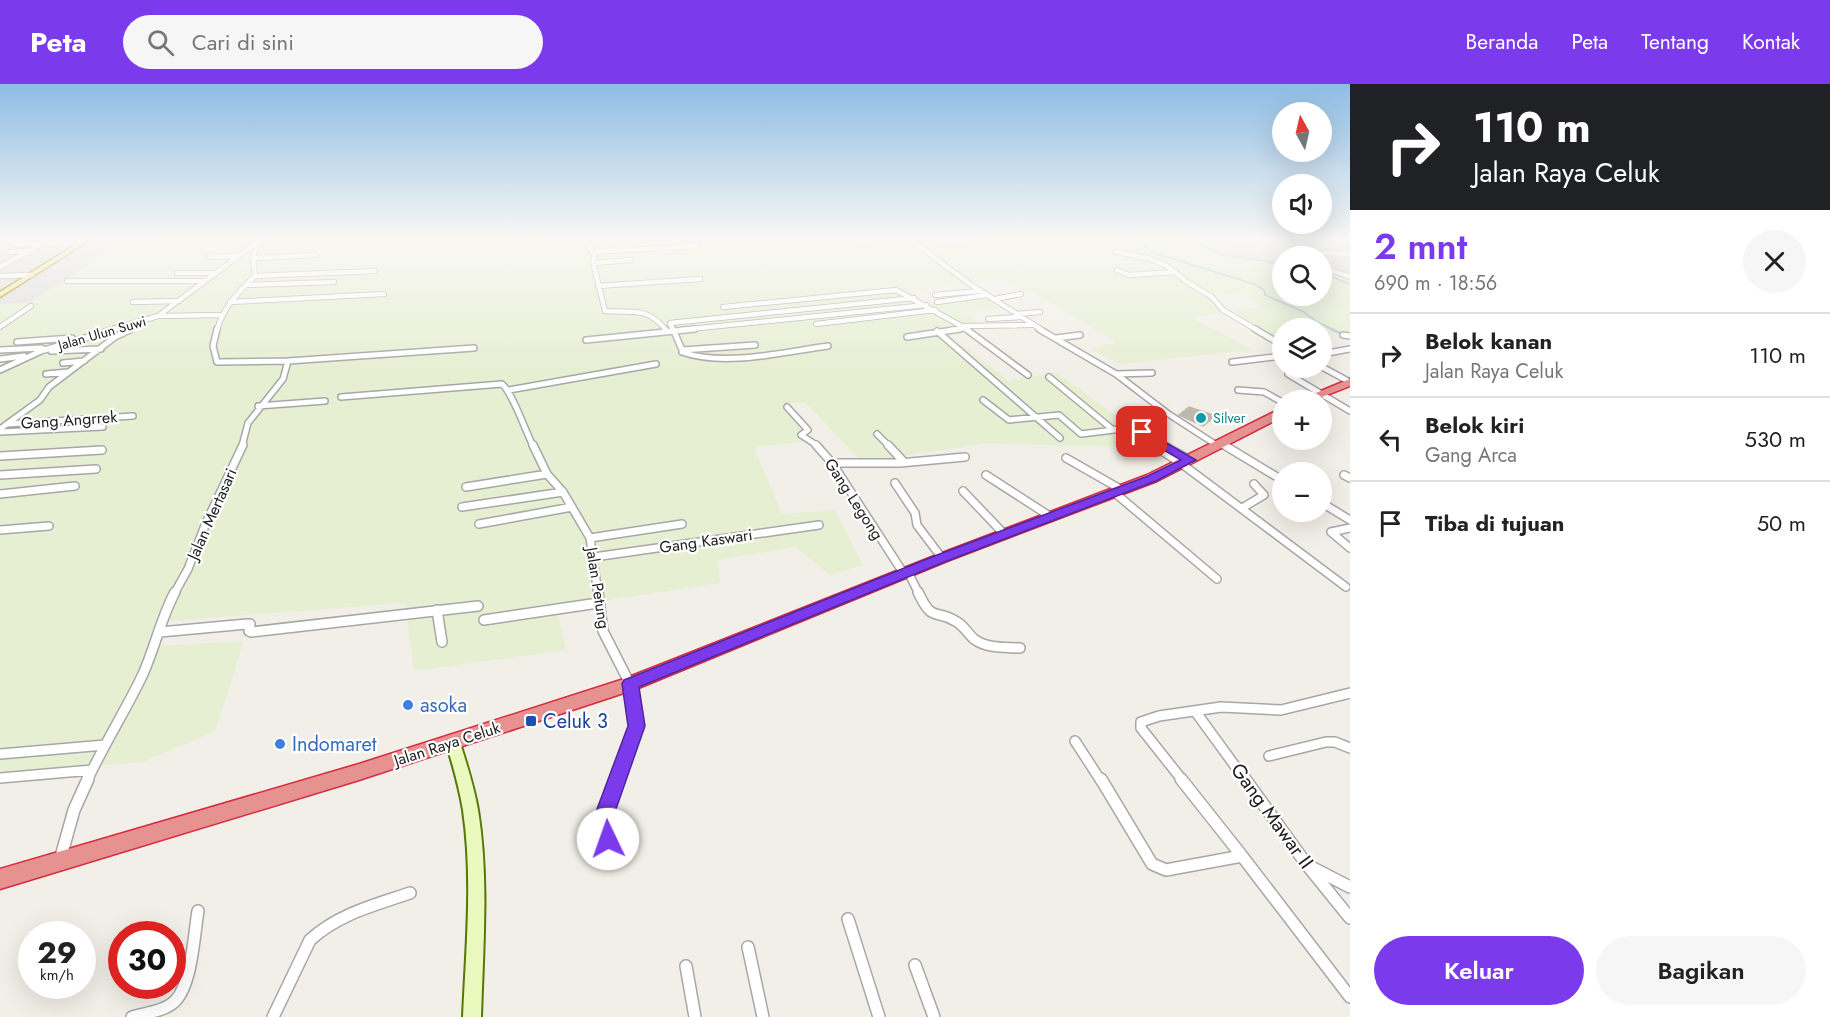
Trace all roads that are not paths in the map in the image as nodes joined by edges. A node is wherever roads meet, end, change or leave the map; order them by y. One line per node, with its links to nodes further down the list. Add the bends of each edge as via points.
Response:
1 (205, 281): 19 (street, Jalan Ulun Suwi)
2 (22, 282): 14 (main road)
3 (251, 282): 9 (street)
4 (334, 282): 9 (street)
5 (598, 282): 10 (street)
6 (663, 282): 10 (street)
7 (968, 282): 11 (street)
8 (1186, 282): 45 (street, via 1212,297 1223,310)
9 (248, 285): 21 (street)
10 (598, 286): 37 (street, via 605,311 642,311)
11 (980, 291): 15 (street); 16 (street)
12 (384, 294): 21 (street)
13 (1021, 294): 18 (street)
14 (0, 295)
15 (935, 295)
16 (988, 295): 18 (street); 22 (street)
17 (914, 298): 23 (street); 25 (street, via 897,290); 37 (street, via 674,322 670,323)
18 (995, 299): 29 (street)
19 (179, 301): 20 (street); 30 (street, Jalan Ulun Suwi)
20 (133, 302)
21 (230, 302): 28 (street)
22 (937, 302)
23 (926, 305): 26 (street); 37 (street)
24 (30, 306): 35 (street)
25 (723, 307)
26 (935, 310): 33 (street); 36 (street)
27 (1040, 312): 29 (street)
28 (221, 315): 30 (street); 62 (street, via 213,346 215,361)
29 (1018, 315): 31 (street); 34 (street)
30 (158, 316): 32 (street, Jalan Ulun Suwi)
31 (988, 319)
32 (145, 321): 42 (street, Jalan Ulun Suwi); 52 (street)
33 (816, 324)
34 (1033, 325): 36 (street); 44 (street)
35 (0, 327)
36 (964, 327): 38 (street); 72 (street)
37 (669, 331): 46 (street); 55 (street)
38 (937, 331): 43 (street); 90 (street)
39 (1343, 334): 41 (street)
40 (1080, 335): 44 (street)
41 (1350, 336)
42 (89, 337): 47 (street); 50 (street, Jalan Ulun Suwi)
43 (907, 337)
44 (1056, 338): 71 (street)
45 (1272, 339)
46 (586, 340)
47 (17, 342)
48 (754, 345): 55 (street)
49 (828, 346): 55 (street, via 714,358 694,357)
50 (53, 347): 54 (street); 56 (street, Jalan Ulun Suwi)
51 (474, 348): 62 (street)
52 (100, 349): 56 (street); 61 (street)
53 (1350, 349): 57 (street)
54 (0, 350)
55 (682, 350)
56 (41, 351): 58 (street, Jalan Ulun Suwi)
57 (1332, 352)
58 (32, 355): 60 (street); 66 (street, Jalan Ulun Suwi)
59 (1272, 357): 63 (street)
60 (0, 359)
61 (86, 361): 64 (street); 67 (street)
62 (288, 361): 85 (street, Jalan Mertasari, via 283,378)
63 (1232, 362)
64 (63, 363)
65 (656, 364): 76 (street)
66 (0, 370)
67 (69, 372): 70 (street); 93 (street, via 46,389 44,397)
68 (1332, 372): 75 (street)
69 (1152, 373): 71 (street)
70 (46, 374)
71 (1116, 374): 97 (street, via 1167,413)
72 (1028, 375)
73 (1049, 377): 94 (street)
74 (1295, 378): 78 (street)
75 (1350, 382): 79 (highway)
76 (509, 390): 81 (street, via 496,383); 106 (street, Jalan Petung)
77 (1238, 390): 80 (street)
78 (1315, 390)
79 (1328, 390)
80 (1272, 396)
81 (341, 397)
82 (983, 400): 90 (street, via 1006,419)
83 (1332, 400): 87 (street)
84 (325, 402): 85 (street)
85 (258, 406): 142 (street, Jalan Mertasari, via 188,569 167,608)
86 (787, 407): 104 (street, Gang Legong, via 808,430 801,435 820,448)
87 (1350, 411)
88 (1134, 412): 102 (street, via 1152,421 1138,427 1142,432)
89 (133, 416): 93 (street, Gang Angrrek)
90 (1035, 416): 94 (street, via 1059,415 1083,434); 96 (street)
91 (1272, 418): 97 (highway, Jalan Raya Celuk)
92 (104, 427): 93 (street)
93 (2, 428)
94 (1114, 430): 102 (street, via 1133,432)
95 (877, 434): 103 (street)
96 (1060, 438)
97 (1220, 445): 102 (highway, Jalan Raya Celuk); 107 (street)
98 (102, 450): 99 (street)
99 (0, 456)
100 (965, 457): 103 (street)
101 (1066, 458): 116 (street)
102 (1185, 460): 116 (highway, Jalan Raya Celuk); 120 (street)
103 (904, 462): 104 (street)
104 (832, 463): 135 (street, Gang Legong)
105 (96, 469): 108 (street)
106 (547, 474): 113 (street); 114 (street, Jalan Petung)
107 (1272, 474)
108 (0, 475)
109 (986, 475): 122 (street)
110 (895, 483): 134 (street, via 915,513 917,525)
111 (1254, 484): 120 (street, via 1264,495)
112 (75, 486): 117 (street)
113 (466, 487)
114 (563, 492): 118 (street); 119 (street, Jalan Petung)
115 (963, 492): 130 (street)
116 (1118, 492): 122 (highway, Jalan Raya Celuk); 136 (street)
117 (0, 494)
118 (462, 507)
119 (572, 507): 124 (street); 131 (street, Jalan Petung)
120 (1242, 508): 137 (street)
121 (1332, 509): 123 (street)
122 (1051, 517): 130 (highway, Jalan Raya Celuk)
123 (1350, 520)
124 (479, 524)
125 (681, 524): 131 (street)
126 (819, 525): 133 (street, Gang Kaswari)
127 (49, 526): 129 (street)
128 (1350, 528): 132 (street, via 1331,532)
129 (0, 530)
130 (1005, 535): 134 (highway, Jalan Raya Celuk)
131 (590, 538): 133 (street, Jalan Petung)
132 (1350, 548)
133 (594, 557): 138 (street, Jalan Petung)
134 (942, 558): 135 (highway, Jalan Raya Celuk)
135 (906, 573): 144 (street, Gang Legong, via 933,614 957,622 975,640 988,646); 145 (highway, Jalan Raya Celuk)
136 (1217, 579)
137 (1346, 587)
138 (598, 603): 141 (street); 145 (street, Jalan Petung, via 603,631)
139 (478, 606): 140 (street)
140 (437, 610): 142 (street, via 251,632 248,624); 143 (street)
141 (484, 620)
142 (160, 632): 150 (street, Jalan Mertasari)
143 (442, 642)
144 (1020, 648)
145 (630, 684): 149 (highway, Jalan Raya Celuk); 157 (street, Jalan Petung, via 636,726 606,809)
146 (1350, 693): 147 (street, via 1281,710 1231,707)
147 (1195, 711): 156 (street, via 1158,716 1140,725); 159 (street, Gang Mawar II)
148 (1075, 741): 156 (street, via 1156,867 1166,870)
149 (453, 742): 158 (highway, Jalan Raya Celuk); 172 (street, via 469,794 476,844)
150 (105, 745): 152 (street); 154 (street, Jalan Mertasari)
151 (1350, 748): 153 (street, via 1326,742)
152 (0, 754)
153 (1269, 756)
154 (92, 770): 155 (street); 158 (street, Jalan Mertasari, via 74,810)
155 (0, 778)
156 (1242, 856): 169 (street)
157 (610, 860)
158 (60, 861): 160 (highway, Jalan Raya Celuk)
159 (1307, 865): 161 (street); 164 (street, Gang Mawar II)
160 (1, 881)
161 (1350, 887)
162 (410, 893): 171 (street, via 318,932 310,940)
163 (198, 911): 170 (street, via 184,986 178,998 168,1006)
164 (1350, 918)
165 (848, 919): 175 (street)
166 (748, 947): 174 (street)
167 (915, 965): 176 (street)
168 (686, 966): 173 (street)
169 (1350, 997)
170 (132, 1017)
171 (273, 1017)
172 (472, 1017)
173 (695, 1017)
174 (763, 1017)
175 (879, 1017)
176 (934, 1017)

